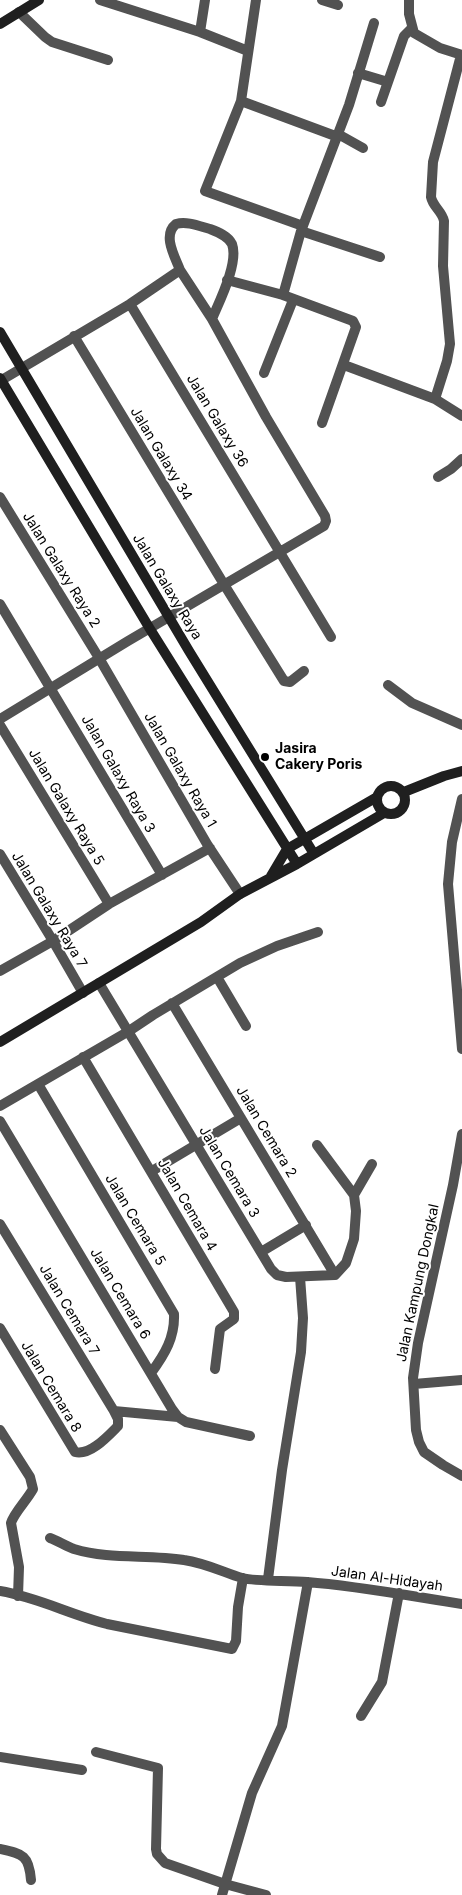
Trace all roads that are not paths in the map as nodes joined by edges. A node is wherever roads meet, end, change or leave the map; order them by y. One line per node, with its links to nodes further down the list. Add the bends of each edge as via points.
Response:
1 (39, 0): 8 (street)
2 (100, 0): 12 (street)
3 (205, 0): 12 (street)
4 (256, 0): 13 (street)
5 (322, 0): 7 (street)
6 (409, 0): 11 (street)
7 (337, 6)
8 (19, 12): 10 (street); 15 (street, via 52,42)
9 (374, 23): 16 (street)
10 (0, 24)
11 (412, 28): 14 (street, via 418,36 440,48); 17 (street, via 404,36)
12 (200, 32): 13 (street)
13 (248, 51): 18 (street)
14 (462, 55): 36 (street, via 433,162 431,198 444,221 443,266 450,330 447,362)
15 (108, 60)
16 (358, 73): 17 (street); 20 (street)
17 (388, 82): 19 (street)
18 (241, 101): 20 (street); 22 (street, via 205,192)
19 (381, 102)
20 (338, 136): 21 (street); 22 (street)
21 (363, 148)
22 (302, 229): 23 (street); 26 (street)
23 (380, 258)
24 (180, 270): 25 (street, via 170,242 170,231 176,224 194,224 220,232 232,245 232,264); 28 (street); 29 (street)
25 (227, 280): 26 (street); 29 (street)
26 (283, 295): 27 (street)
27 (293, 300): 32 (street, via 353,321 355,333); 34 (street)
28 (130, 304): 31 (street); 42 (street, Jalan Galaxy 36)
29 (212, 320): 42 (street, via 325,516 324,526)
30 (0, 332): 33 (street, Jalan Galaxy Raya)
31 (74, 336): 33 (street); 43 (street, Jalan Galaxy 34)
32 (344, 365): 36 (street); 38 (street)
33 (21, 368): 35 (street); 45 (street, Jalan Galaxy Raya)
34 (264, 373)
35 (0, 380): 46 (street)
36 (435, 400): 37 (street)
37 (462, 416)
38 (322, 423)
39 (462, 459): 40 (street)
40 (438, 477)
41 (0, 497): 48 (street, Jalan Galaxy Raya 2)
42 (280, 553): 43 (street); 47 (street, Jalan Galaxy 36)
43 (225, 586): 45 (street); 49 (street, Jalan Galaxy 34, via 284,681 290,682)
44 (0, 604): 51 (street, Jalan Galaxy Raya 3)
45 (169, 618): 46 (street); 60 (street, Jalan Galaxy Raya)
46 (150, 629): 48 (street); 62 (street)
47 (331, 637)
48 (99, 658): 51 (street); 61 (street, Jalan Galaxy Raya 1)
49 (304, 671)
50 (388, 685): 54 (street, via 412,702)
51 (51, 687): 52 (street); 66 (street, Jalan Galaxy Raya 3)
52 (0, 719)
53 (0, 725): 69 (street, Jalan Galaxy Raya 5)
54 (462, 725)
55 (462, 771): 56 (street)
56 (404, 792): 57 (street, via 391,785 384,787); 59 (street, via 404,807 398,812)
57 (377, 797): 59 (street); 60 (street)
58 (462, 799): 79 (street, via 452,842 448,884)
59 (384, 813): 64 (street)
60 (305, 839): 62 (street); 64 (street, Jalan Galaxy Raya)
61 (210, 848): 66 (street); 68 (street, Jalan Galaxy Raya 1)
62 (287, 849): 65 (street); 67 (street)
63 (0, 854): 71 (street, Jalan Galaxy Raya 7)
64 (314, 854): 65 (street)
65 (296, 864): 67 (street)
66 (162, 875): 69 (street)
67 (271, 876): 68 (street)
68 (240, 894): 74 (street, via 201,922)
69 (109, 904): 71 (street)
70 (318, 932): 73 (street, via 277,946)
71 (53, 941): 72 (street); 75 (street, Jalan Galaxy Raya 7)
72 (0, 972)
73 (218, 977): 76 (street); 77 (street)
74 (99, 983): 75 (street); 78 (street, Jalan Cemara 3)
75 (83, 993): 80 (street)
76 (172, 1003): 78 (street); 85 (street, Jalan Cemara 2)
77 (246, 1026)
78 (129, 1031): 82 (street); 88 (street, Jalan Cemara 3)
79 (462, 1040): 81 (street)
80 (0, 1042)
81 (462, 1049)
82 (83, 1057): 83 (street); 91 (street, Jalan Cemara 4)
83 (38, 1084): 84 (street); 100 (street, Jalan Cemara 5, via 174,1314 170,1342)
84 (0, 1106)
85 (242, 1118): 88 (street); 94 (street, Jalan Cemara 2)
86 (0, 1121): 100 (street, Jalan Cemara 6)
87 (462, 1134): 102 (street, Jalan Kampung Dongkal, via 418,1343)
88 (197, 1145): 91 (street); 95 (street, Jalan Cemara 3)
89 (317, 1145): 92 (street)
90 (372, 1164): 92 (street)
91 (152, 1171): 99 (street, Jalan Cemara 4, via 234,1312 234,1319 220,1329)
92 (354, 1195): 96 (street, via 354,1239 346,1263)
93 (0, 1224): 103 (street, Jalan Cemara 7)
94 (306, 1225): 95 (street); 96 (street, Jalan Cemara 2)
95 (260, 1252): 97 (street, Jalan Cemara 3, via 276,1275)
96 (335, 1275): 97 (street, Jalan Cemara 3)
97 (300, 1277): 110 (street, via 301,1352)
98 (0, 1328): 103 (street, Jalan Cemara 8, via 75,1452 90,1449 109,1436 119,1423)
99 (215, 1369)
100 (151, 1373): 104 (street, Jalan Cemara 6)
101 (462, 1380): 102 (street)
102 (414, 1384): 107 (street, Jalan Kampung Dongkal, via 416,1430 424,1452)
103 (114, 1411): 104 (street)
104 (178, 1417): 106 (street, via 186,1422)
105 (0, 1430): 114 (street, via 30,1477 33,1489 11,1523 19,1567)
106 (250, 1436)
107 (462, 1476)
108 (50, 1538): 109 (street, Jalan Al-Hidayah, via 87,1552 185,1560)
109 (244, 1578): 110 (street, Jalan Al-Hidayah); 114 (street, via 236,1641 232,1649 98,1622)
110 (268, 1580): 111 (street, Jalan Al-Hidayah)
111 (308, 1582): 113 (street, Jalan Al-Hidayah); 122 (street, via 282,1726 252,1793)
112 (0, 1591): 114 (street)
113 (399, 1593): 115 (street, Jalan Al-Hidayah); 116 (street, via 382,1682)
114 (18, 1596)
115 (462, 1604)
116 (361, 1716)
117 (96, 1752): 122 (street, via 158,1768 157,1854 165,1863)
118 (0, 1757): 119 (street)
119 (82, 1770)
120 (0, 1849): 121 (street, via 22,1854 30,1864)
121 (31, 1880)
122 (225, 1884): 123 (street); 124 (street)
123 (222, 1895)
124 (266, 1895)

